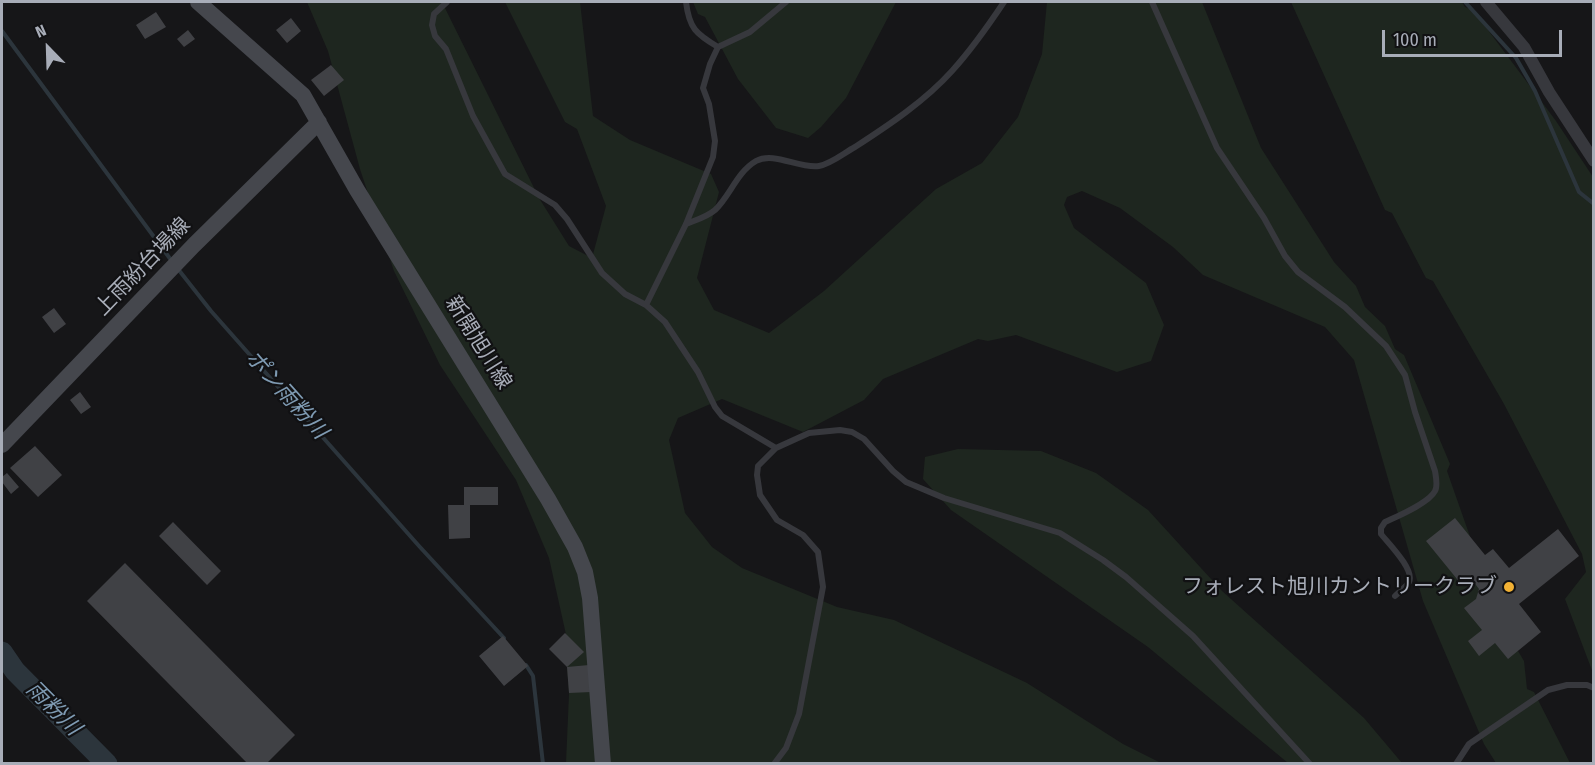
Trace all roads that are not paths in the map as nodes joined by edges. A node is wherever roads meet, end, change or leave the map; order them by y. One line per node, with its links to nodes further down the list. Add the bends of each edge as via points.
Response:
1 (198, 2): 9 (main road, 新開旭川線, via 303,95)
2 (447, 2): 12 (lane, via 434,14 435,36 446,49 473,116 505,174 555,205 602,273 625,294)
3 (687, 2): 8 (lane, via 688,16 698,36)
4 (786, 2): 8 (lane, via 750,32)
5 (1004, 2): 11 (lane, via 950,73 870,137 819,166 759,159 741,175 715,210)
6 (1152, 2): 15 (lane, via 1217,148 1285,256 1298,272 1378,338 1405,375 1437,482 1436,490 1424,501 1381,528 1381,534 1410,575 1409,583)
7 (1486, 2): 10 (street, via 1524,47)
8 (718, 47): 11 (lane, via 703,88 716,141)
9 (319, 123): 13 (main road, 上雨紛台場線, via 194,245); 17 (main road, 新開旭川線, via 575,547 590,598)
10 (1593, 161)
11 (686, 224): 12 (lane)
12 (646, 305): 14 (lane, via 675,336 722,416)
13 (2, 445)
14 (776, 448): 18 (lane, via 758,466 760,495 777,520 803,536 818,552 823,587 799,714 786,748); 19 (lane, via 809,433 852,432 864,439 906,482 944,498 1060,533 1126,577 1193,636)
15 (1395, 596)
16 (1593, 688): 20 (lane, via 1567,685 1548,690 1469,744)
17 (603, 764)
18 (774, 764)
19 (1310, 764)
20 (1456, 764)

